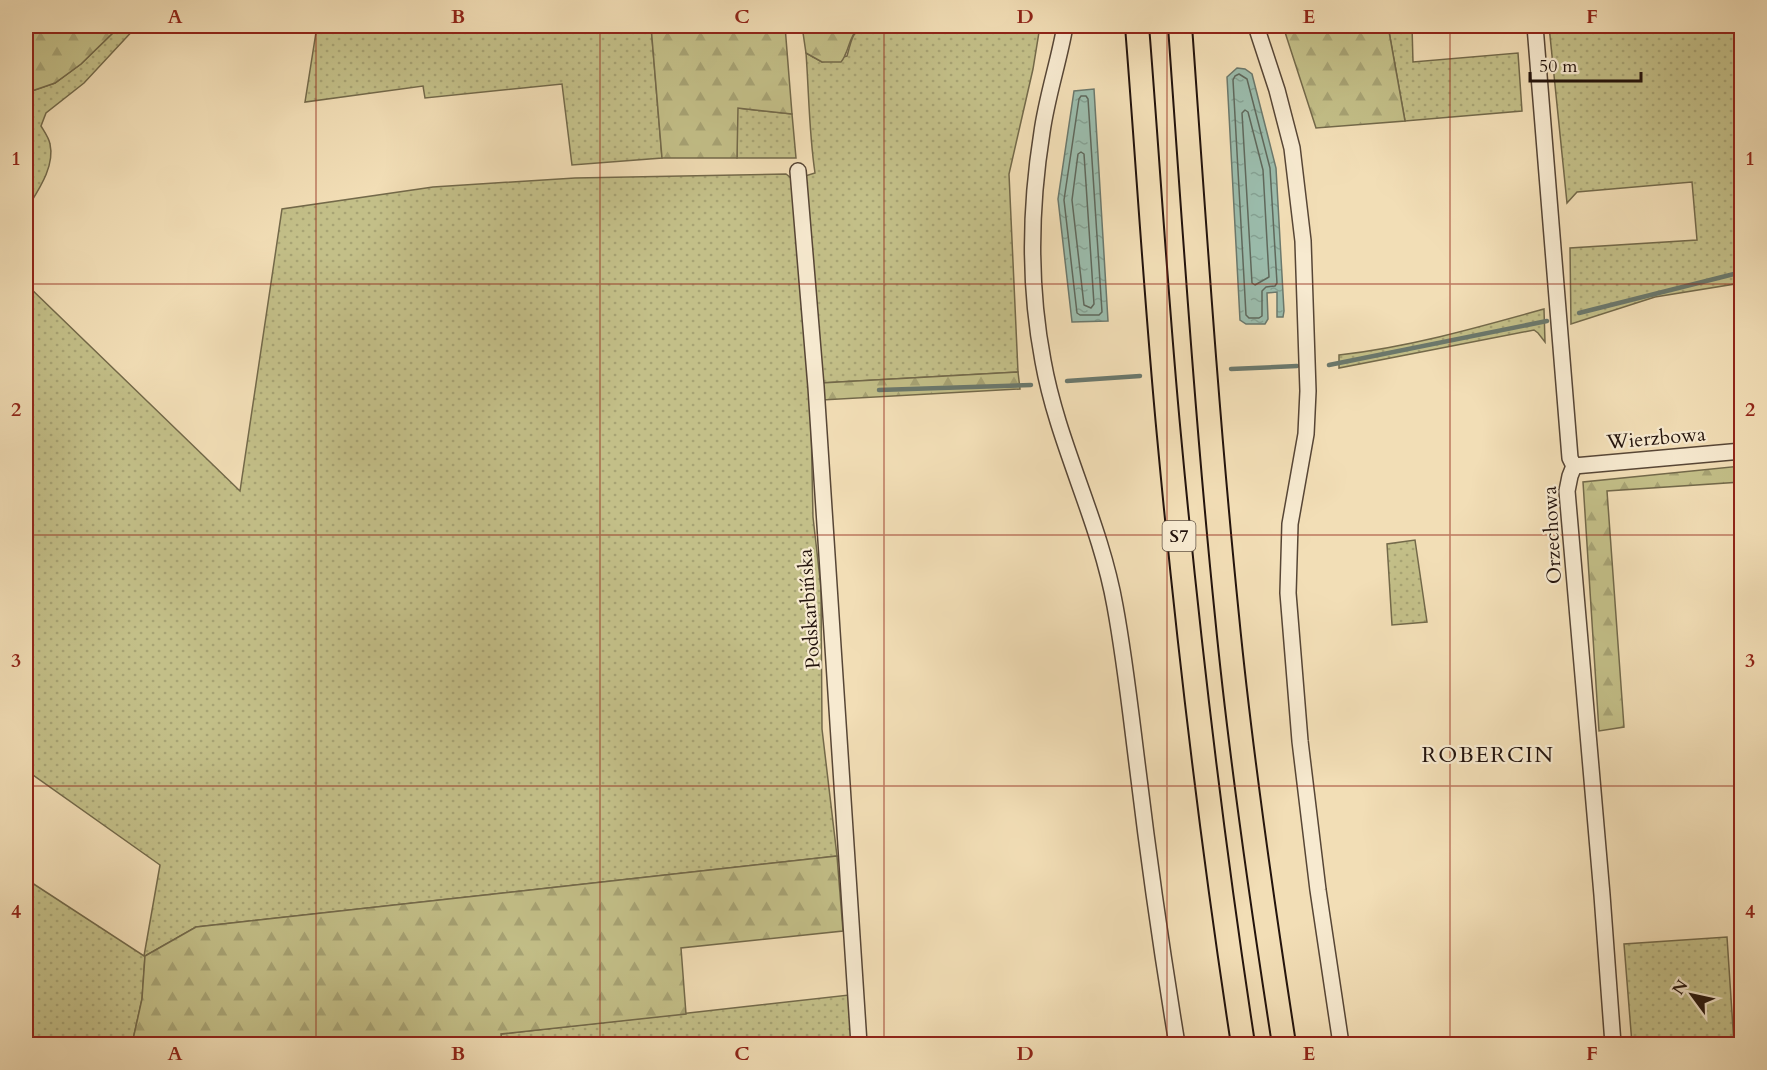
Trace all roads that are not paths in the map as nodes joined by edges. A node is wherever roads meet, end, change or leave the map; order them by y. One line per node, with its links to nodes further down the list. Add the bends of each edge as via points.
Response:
1 (1065, 26): 10 (street, via 1036,176 1033,223 1038,323 1057,419 1100,541 1115,604 1159,938)
2 (1137, 26): 11 (highway, S7, via 1169,434 1197,708)
3 (1180, 26): 12 (highway, S7, via 1227,616)
4 (1256, 26): 13 (street, via 1292,148 1303,241 1308,391 1306,435 1290,524 1288,603 1300,741)
5 (1535, 26): 8 (street, Orzechowa, via 1558,331 1570,458)
6 (798, 171): 9 (street, Podskarbińska)
7 (1742, 451): 8 (street, Wierzbowa)
8 (1574, 466): 14 (street, Orzechowa, via 1567,491)
9 (859, 1044)
10 (1177, 1044)
11 (1243, 1044)
12 (1284, 1044)
13 (1341, 1044)
14 (1613, 1044)

